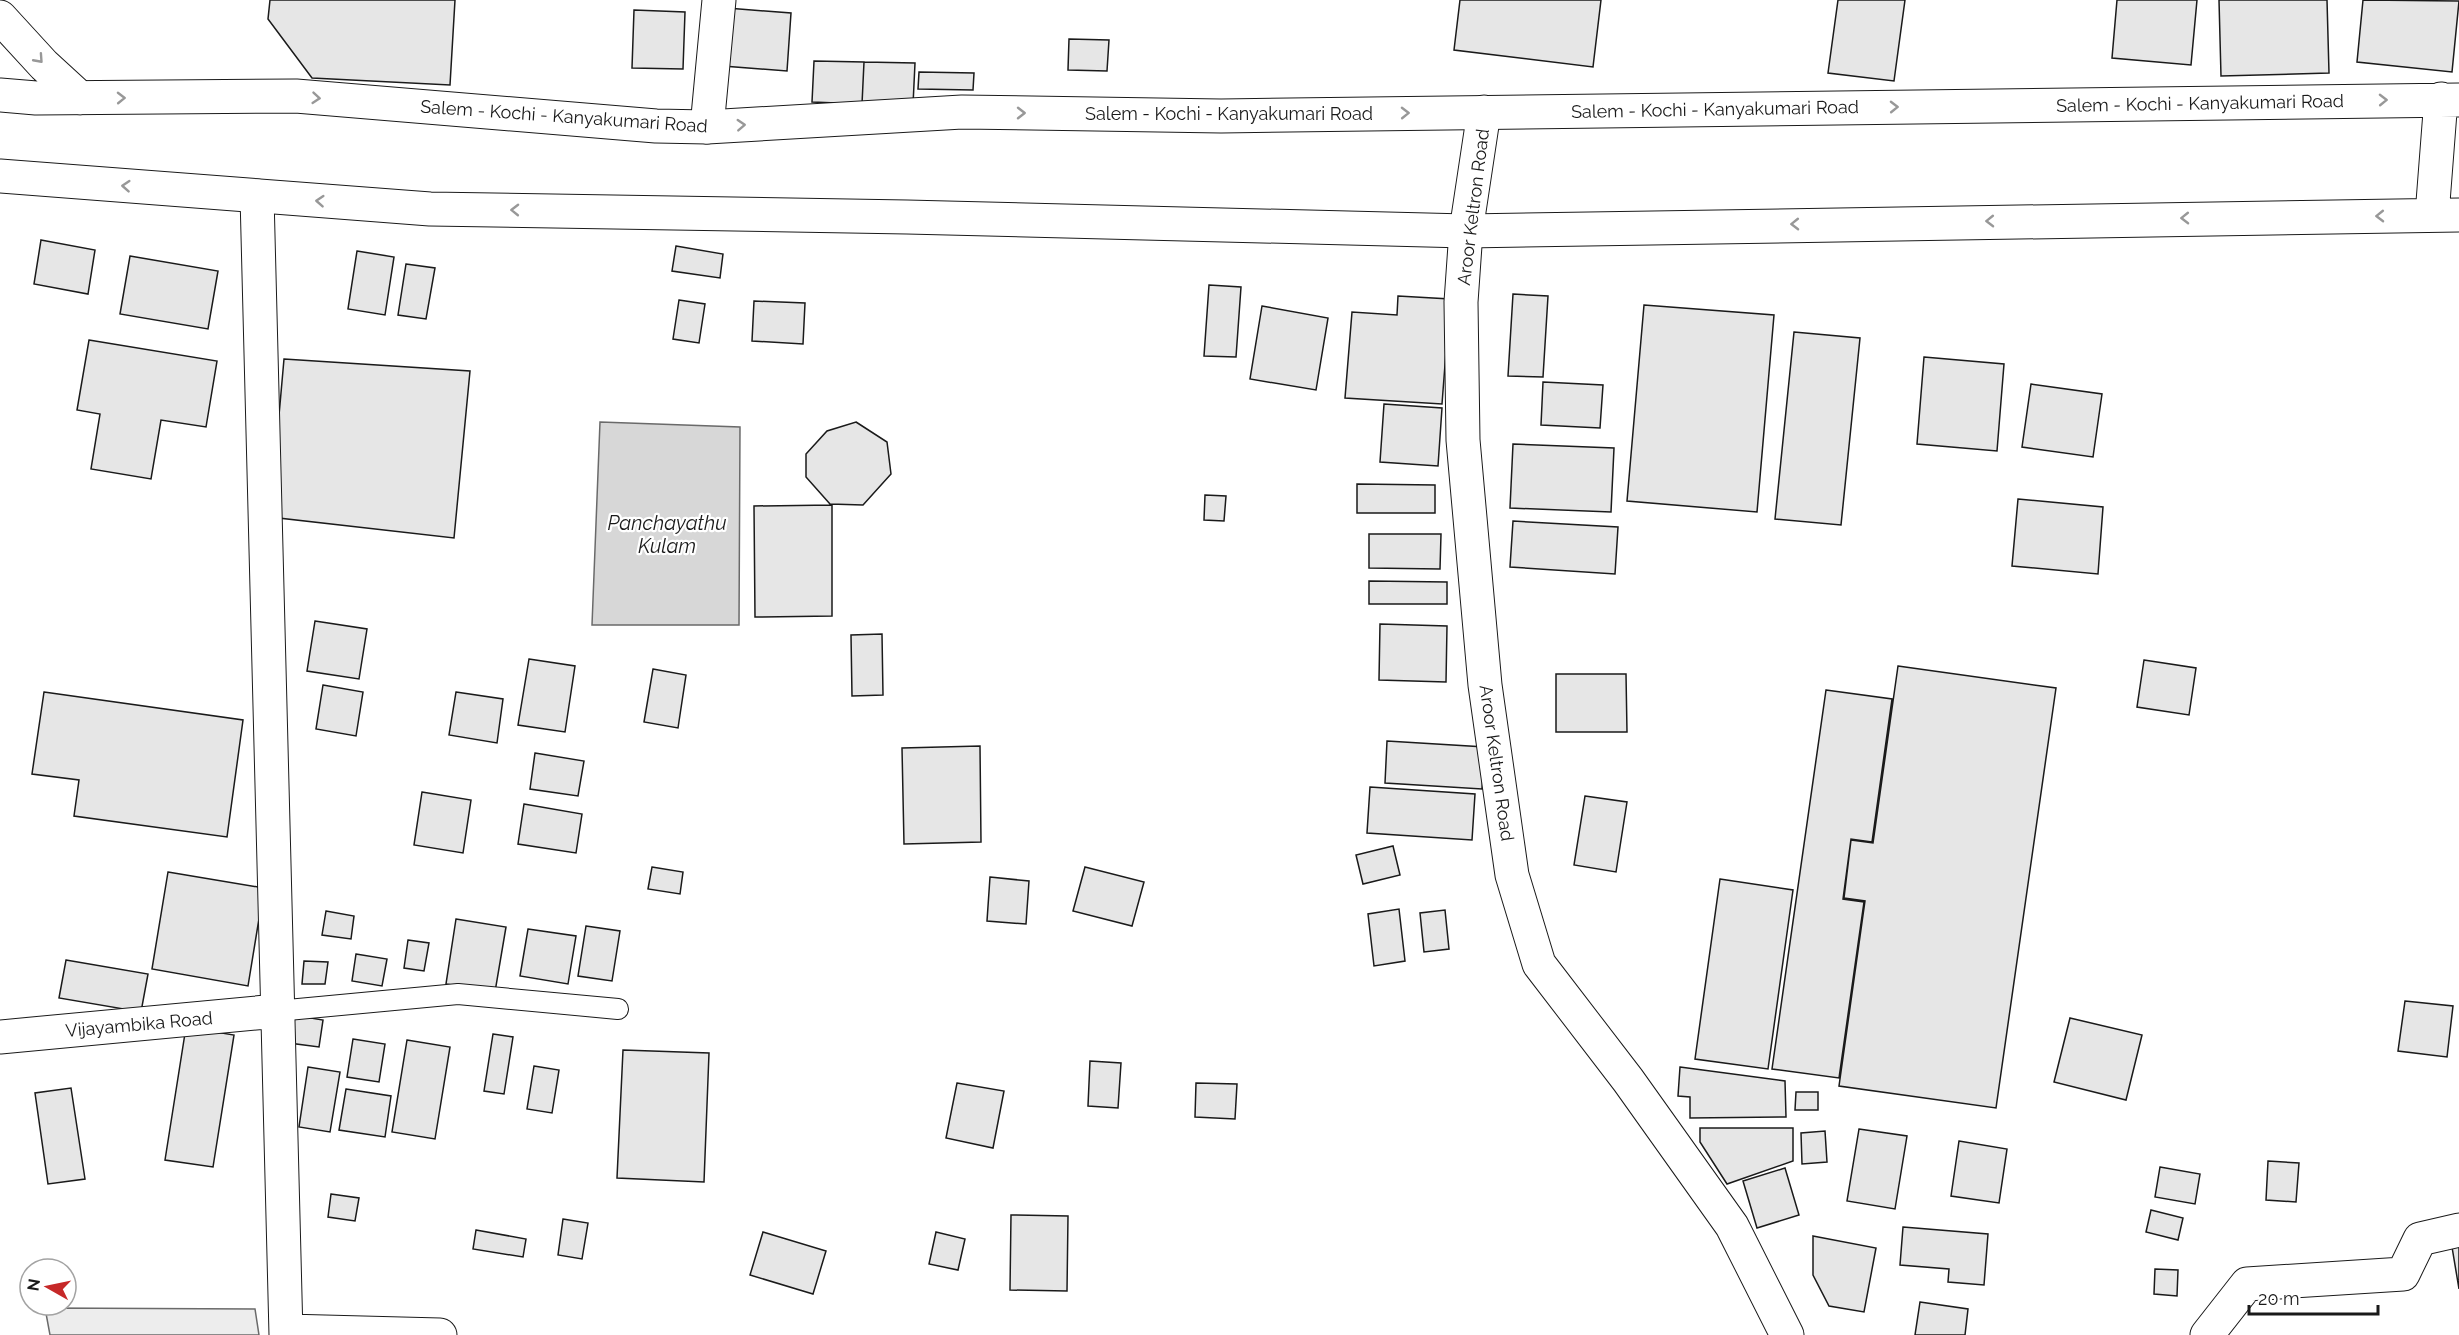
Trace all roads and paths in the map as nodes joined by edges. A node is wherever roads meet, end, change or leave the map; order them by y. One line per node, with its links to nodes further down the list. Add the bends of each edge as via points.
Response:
1 (719, 0): 7 (main road)
2 (0, 17): 4 (main road, one-way to 4)
3 (0, 95): 4 (main road, Salem - Kochi - Kanyakumari Road)
4 (80, 98): 7 (main road, Salem - Kochi - Kanyakumari Road, one-way to 7, via 297,96)
5 (2450, 99): 6 (main road, Salem - Kochi - Kanyakumari Road, one-way to 5); 10 (main road)
6 (1484, 112): 7 (main road, Salem - Kochi - Kanyakumari Road, one-way to 6, via 962,112 1221,116); 11 (main road, Aroor Keltron Road)
7 (707, 127)
8 (0, 176): 9 (main road, one-way to 8)
9 (257, 196): 11 (main road, one-way to 9, via 430,209); 13 (main road)
10 (2445, 215): 11 (main road, one-way to 11)
11 (1466, 231): 18 (main road, Aroor Keltron Road, via 1461,302 1463,440 1485,685 1512,875 1539,964 1732,1226)
12 (618, 1009): 13 (lane, via 458,994)
13 (277, 1011): 14 (main road, Vijayambika Road); 16 (main road)
14 (0, 1037)
15 (2459, 1230): 19 (main road, via 2420,1239 2403,1274 2247,1284)
16 (286, 1333): 17 (main road)
17 (440, 1335)
18 (1787, 1335)
19 (2206, 1335)

